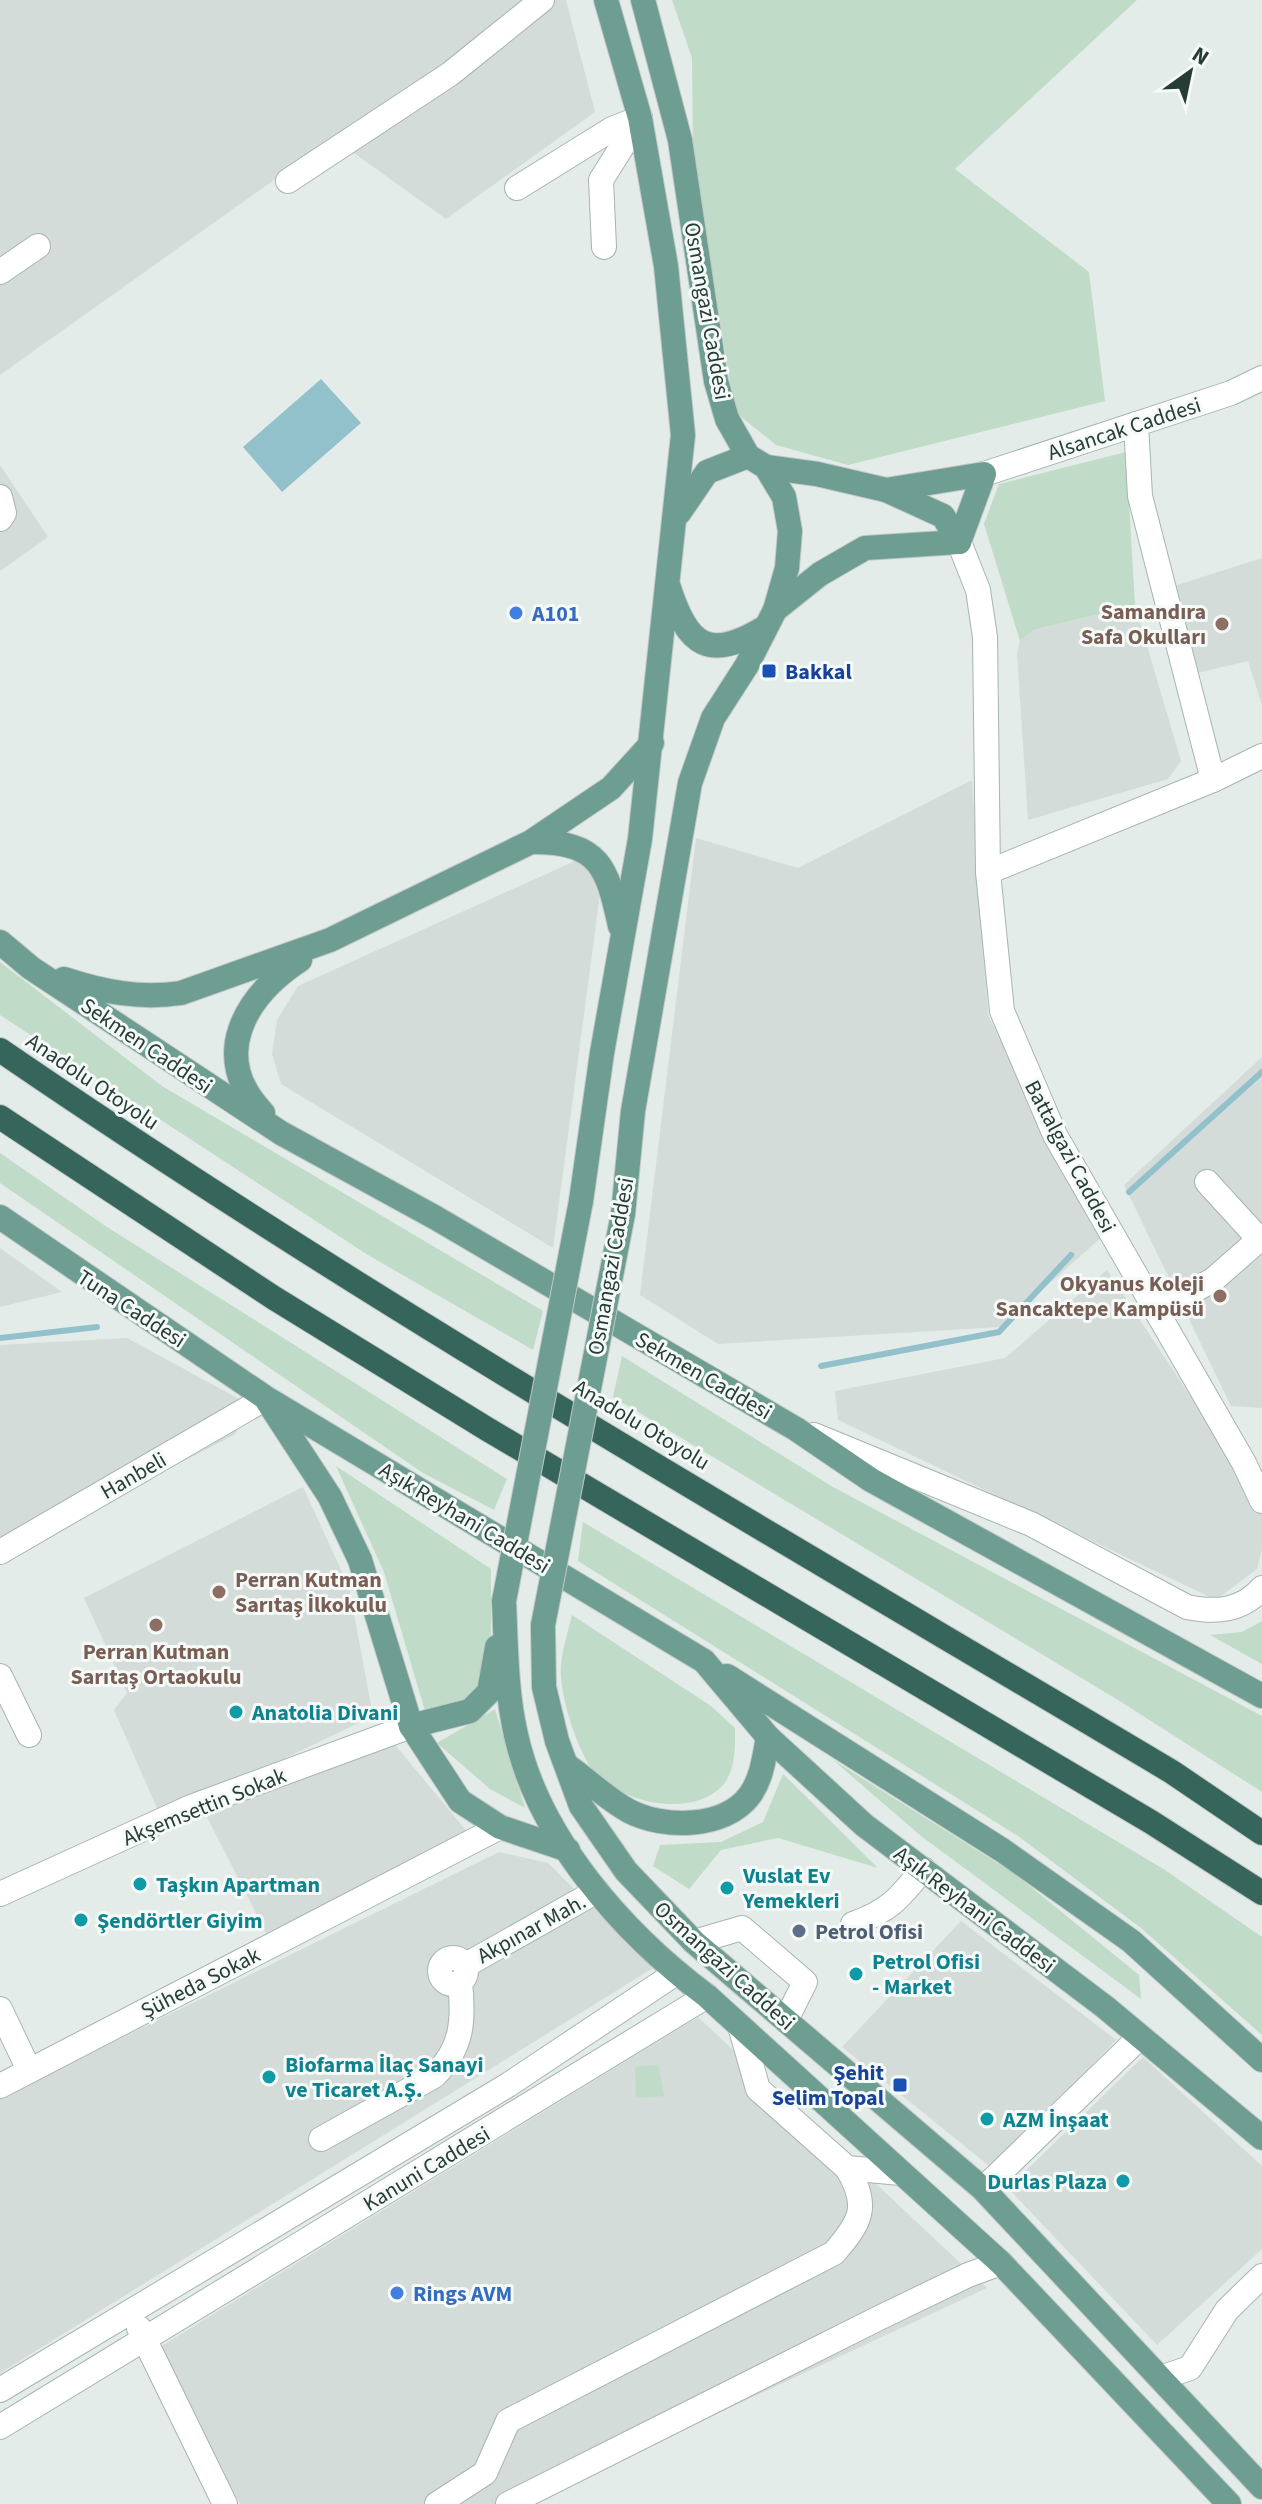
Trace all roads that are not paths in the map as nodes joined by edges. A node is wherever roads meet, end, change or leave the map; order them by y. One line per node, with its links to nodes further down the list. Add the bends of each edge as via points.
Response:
1 (542, 0): 5 (street, via 450,74)
2 (606, 0): 4 (main road, Osmangazi Caddesi)
3 (643, 0): 12 (main road, Osmangazi Caddesi, via 680,140 716,381 727,419)
4 (640, 118): 6 (street, via 612,129); 8 (street, via 601,180); 18 (main road, Osmangazi Caddesi, via 666,266 683,435)
5 (288, 181)
6 (517, 188)
7 (38, 246): 9 (street)
8 (604, 247)
9 (0, 272)
10 (1262, 378): 11 (street, Alsancak Caddesi)
11 (1136, 424): 13 (street, Alsancak Caddesi); 23 (street, via 1140,496)
12 (757, 462): 14 (main road); 18 (main road, via 707,472 679,513); 20 (main road, Osmangazi Caddesi, via 784,497 790,531 787,568)
13 (984, 474): 14 (main road); 17 (main road)
14 (886, 490): 17 (main road, via 943,516)
15 (0, 497): 16 (street)
16 (0, 519)
17 (959, 542): 20 (main road, via 865,548 820,574); 25 (street, Battalgazi Caddesi, via 978,590 985,637)
18 (672, 548): 19 (main road, Osmangazi Caddesi)
19 (667, 580): 20 (main road, via 678,615 696,640 718,648 734,646); 21 (main road, Osmangazi Caddesi)
20 (769, 619): 51 (main road, Osmangazi Caddesi, bridge, via 713,718 690,783 633,1111 623,1214 543,1625 544,1687)
21 (652, 743): 24 (main road, via 611,788); 26 (main road, Osmangazi Caddesi)
22 (1262, 756): 23 (street)
23 (1213, 780): 25 (street)
24 (531, 842): 26 (main road, via 568,842 591,857 609,877); 27 (main road)
25 (988, 872): 36 (street, Battalgazi Caddesi, via 1002,1011 1055,1135)
26 (623, 938): 44 (main road, Osmangazi Caddesi, bridge, via 581,1201)
27 (330, 940): 29 (main road, via 181,993 155,997 109,992); 32 (main road, via 251,1002 237,1043 240,1083)
28 (0, 942): 29 (main road, Sekmen Caddesi)
29 (31, 968): 32 (main road, Sekmen Caddesi)
30 (0, 1050): 53 (highway, Anadolu Otoyolu, via 322,1260 1159,1764)
31 (0, 1117): 57 (highway, via 274,1298 474,1421)
32 (281, 1133): 38 (main road, Sekmen Caddesi)
33 (1207, 1182): 35 (street)
34 (0, 1217): 37 (main road, Tuna Caddesi)
35 (1261, 1238): 36 (street, via 1213,1280)
36 (1156, 1311): 40 (street, Battalgazi Caddesi)
37 (266, 1398): 42 (street, Hanbeli); 45 (main road, Aşık Reyhani Caddesi); 48 (main road, via 330,1497 360,1560)
38 (796, 1429): 43 (street, via 1031,1524 1187,1607 1211,1612 1232,1608); 47 (main road, Sekmen Caddesi, via 871,1480)
39 (1262, 1446): 40 (street)
40 (1244, 1463): 41 (street, Battalgazi Caddesi)
41 (1262, 1501)
42 (0, 1552)
43 (1262, 1588)
44 (504, 1601): 48 (main road, via 489,1692 470,1711); 54 (main road, Osmangazi Caddesi, via 516,1735 533,1788)
45 (704, 1661): 50 (main road, Aşık Reyhani Caddesi); 68 (main road, Aşık Reyhani Caddesi, via 1002,1850 1131,1941)
46 (0, 1676): 49 (street)
47 (1262, 1696)
48 (411, 1726): 52 (main road, via 460,1801); 58 (street, Akşemsettin Sokak, via 191,1807)
49 (29, 1735)
50 (768, 1737): 51 (main road, via 763,1768 748,1798 713,1819 685,1822 634,1813); 55 (main road, Aşık Reyhani Caddesi, via 864,1825)
51 (569, 1767): 60 (main road, Osmangazi Caddesi, via 581,1806 607,1845)
52 (500, 1827): 54 (main road); 69 (street, Şüheda Sokak)
53 (1262, 1833)
54 (568, 1850): 56 (main road, Osmangazi Caddesi)
55 (923, 1869): 59 (street, via 894,1904 875,1918); 67 (main road, Aşık Reyhani Caddesi)
56 (597, 1891): 62 (main road, Osmangazi Caddesi); 72 (street, Akpınar Mah., via 463,1973 463,2026 446,2065 434,2076)
57 (1262, 1893)
58 (0, 1894)
59 (853, 1924)
60 (694, 1942): 61 (main road, Osmangazi Caddesi); 65 (street, via 742,1928 805,1982)
61 (716, 1961): 62 (main road); 63 (main road); 65 (main road, Osmangazi Caddesi)
62 (676, 1973): 63 (main road, Osmangazi Caddesi); 78 (street, Kanuni Caddesi, via 508,2085)
63 (707, 1996): 66 (main road, Osmangazi Caddesi); 79 (street, Kanuni Caddesi)
64 (0, 2009): 69 (street)
65 (786, 2020): 75 (main road, Osmangazi Caddesi)
66 (740, 2026): 73 (street, via 758,2089); 74 (main road, Osmangazi Caddesi)
67 (1140, 2037): 71 (main road, Aşık Reyhani Caddesi); 75 (street)
68 (1262, 2060)
69 (29, 2070): 70 (street, Şüheda Sokak)
70 (0, 2086)
71 (1262, 2138)
72 (321, 2139)
73 (847, 2168): 74 (street); 86 (street, via 860,2190 857,2227 834,2253 508,2421 485,2473)
74 (901, 2173): 76 (main road, Osmangazi Caddesi)
75 (983, 2189): 80 (main road, Osmangazi Caddesi)
76 (1001, 2263): 82 (main road, Osmangazi Caddesi); 87 (street, via 879,2318)
77 (1262, 2276): 80 (street, via 1227,2310 1190,2368)
78 (130, 2312): 79 (street); 81 (street, Kanuni Caddesi)
79 (145, 2341): 83 (street, Kanuni Caddesi); 85 (street)
80 (1160, 2378): 84 (main road, Osmangazi Caddesi)
81 (0, 2390)
82 (1150, 2422): 88 (main road, via 1156,2447); 89 (main road, Osmangazi Caddesi)
83 (0, 2427)
84 (1262, 2487)
85 (225, 2504)
86 (437, 2504)
87 (508, 2504)
88 (1208, 2504)
89 (1229, 2504)

